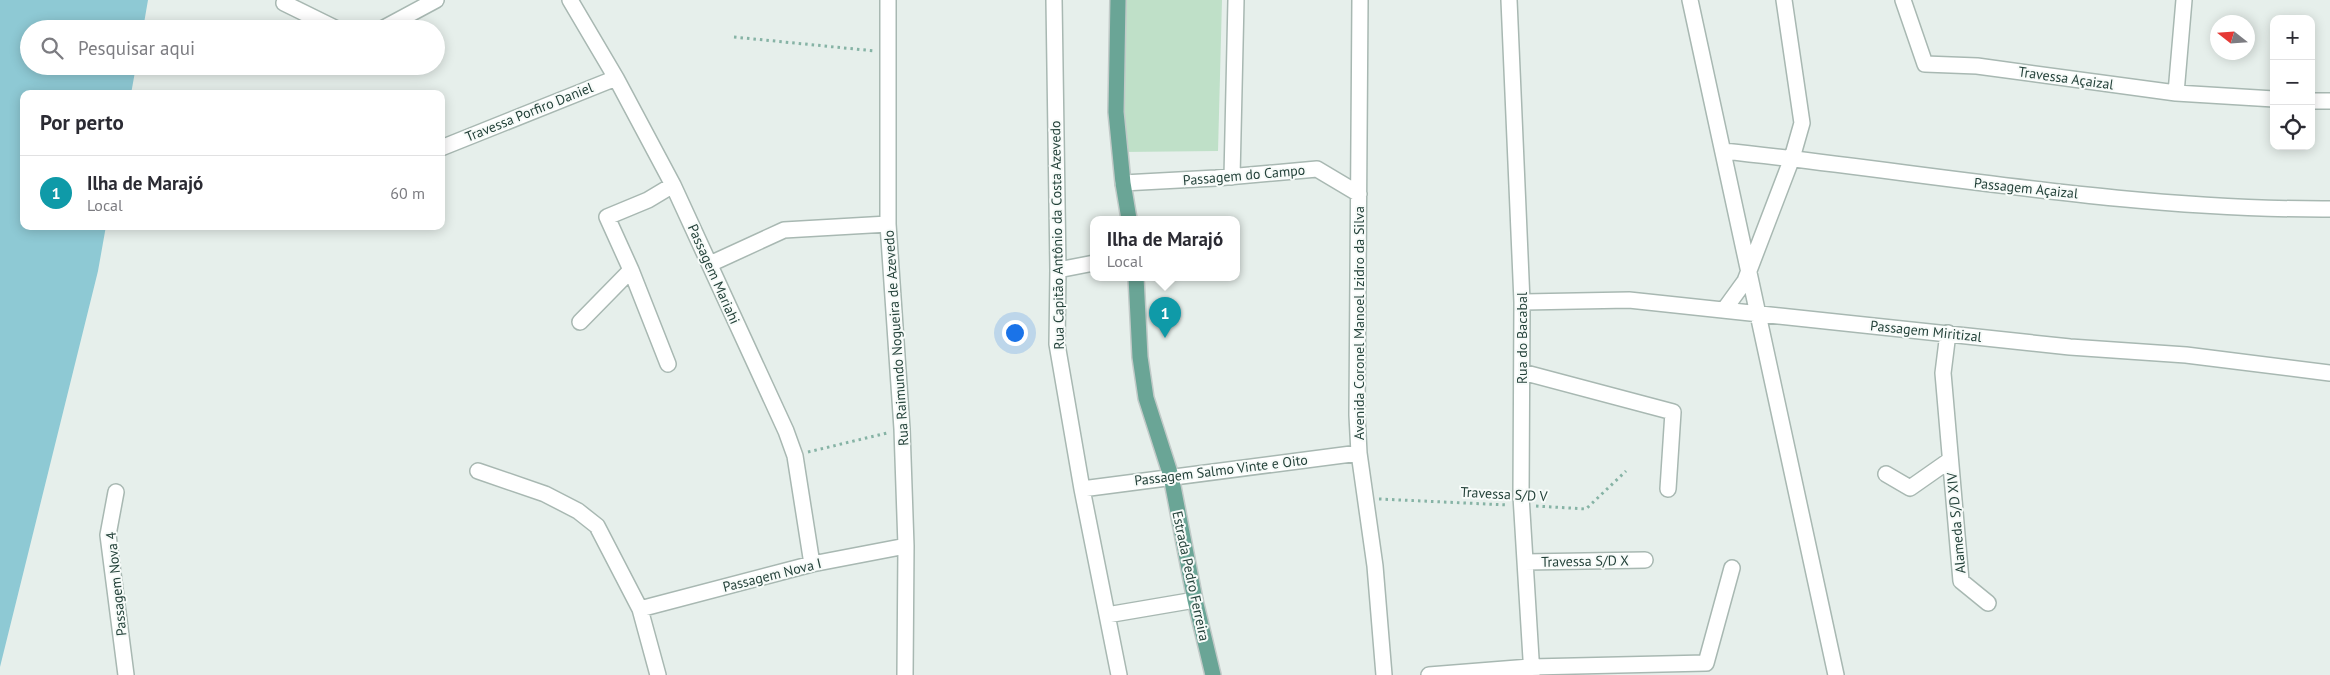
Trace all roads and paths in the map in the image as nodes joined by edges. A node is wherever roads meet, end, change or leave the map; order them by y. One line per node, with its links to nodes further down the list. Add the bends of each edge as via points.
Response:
1 (436, 0): 15 (street)
2 (570, 0): 18 (street, Passagem Mariahi)
3 (888, 0): 17 (street, Rua Raimundo Nogueira de Azevedo)
4 (1054, 0): 36 (street, Rua Capitão Antônio da Costa Azevedo)
5 (1118, 0): 27 (main road, via 1116,112)
6 (1236, 0): 26 (street)
7 (1360, 0): 29 (street, Avenida Coronel Manoel Izidro da Silva)
8 (1509, 0): 39 (street, Rua do Bacabal)
9 (1690, 0): 24 (street)
10 (1784, 0): 25 (street, via 1802,123)
11 (1904, 0): 19 (street, Travessa Açaizal, via 1925,64 1977,66)
12 (2184, 0): 19 (street)
13 (284, 4): 14 (street)
14 (318, 20)
15 (399, 20)
16 (734, 37): 17 (path)
17 (889, 53): 32 (street, Rua Raimundo Nogueira de Azevedo)
18 (616, 78): 23 (street, Travessa Porfiro Daniel); 28 (street, Passagem Mariahi)
19 (2176, 93): 20 (street, Travessa Açaizal)
20 (2270, 99)
21 (2315, 101): 22 (street)
22 (2330, 101)
23 (445, 146)
24 (1723, 151): 25 (street, Passagem Açaizal); 37 (street)
25 (1792, 158): 30 (street, Passagem Açaizal, via 1987,184 2148,200 2272,210); 37 (street)
26 (1232, 177): 27 (street, Passagem do Campo); 29 (street, Passagem do Campo, via 1317,169)
27 (1123, 183): 31 (main road)
28 (673, 185): 33 (street, Passagem Mariahi); 35 (street, via 648,200 607,217)
29 (1359, 194): 48 (street, Avenida Coronel Manoel Izidro da Silva)
30 (2330, 210)
31 (1128, 216)
32 (888, 224): 33 (street, via 784,230); 47 (street, Rua Raimundo Nogueira de Azevedo)
33 (710, 264): 49 (street, Passagem Mariahi)
34 (1090, 265): 36 (street)
35 (631, 270): 42 (street); 44 (street)
36 (1058, 270): 55 (street, Rua Capitão Antônio da Costa Azevedo, via 1057,344)
37 (1749, 272): 40 (street); 41 (street)
38 (1136, 281): 54 (main road, Estrada Pedro Ferreira, via 1146,398)
39 (1522, 302): 40 (street, Passagem Miritizal, via 1629,300); 45 (street, Rua do Bacabal)
40 (1724, 310): 41 (street, Passagem Miritizal)
41 (1758, 314): 43 (street, Passagem Miritizal); 77 (street)
42 (580, 322)
43 (1948, 333): 46 (street, Passagem Miritizal, via 2070,347 2186,355); 50 (street, Alameda S/D XIV, via 1942,373)
44 (668, 364)
45 (1522, 372): 56 (street, via 1673,412); 59 (street, Rua do Bacabal)
46 (2330, 373)
47 (902, 429): 49 (path); 60 (street, Rua Raimundo Nogueira de Azevedo)
48 (1359, 453): 54 (street, Passagem Salmo Vinte e Oito); 58 (street, Avenida Coronel Manoel Izidro da Silva)
49 (795, 456): 63 (street, Passagem Mariahi)
50 (1950, 460): 53 (street, Alameda S/D XIV, via 1910,488); 66 (street, Alameda S/D XIV, via 1961,581)
51 (478, 470): 67 (street, via 544,494 578,511 597,526)
52 (1626, 471): 59 (path, Travessa S/D V, via 1586,509)
53 (1886, 474)
54 (1171, 476): 55 (street, Passagem Salmo Vinte e Oito); 65 (main road, Estrada Pedro Ferreira)
55 (1082, 489): 68 (street, Rua Capitão Antônio da Costa Azevedo)
56 (1668, 490)
57 (116, 492): 70 (street, Passagem Nova 4, via 108,535)
58 (1366, 498): 59 (path, Travessa S/D V); 75 (street, Avenida Coronel Manoel Izidro da Silva)
59 (1522, 506): 62 (street, Rua do Bacabal)
60 (906, 546): 63 (street, Passagem Nova I); 72 (street, Rua Raimundo Nogueira de Azevedo)
61 (1645, 560): 62 (street, Travessa S/D X)
62 (1525, 562): 69 (street, Rua do Bacabal)
63 (812, 564): 67 (street, Passagem Nova I)
64 (1732, 568): 69 (street, via 1706,663)
65 (1194, 600): 68 (street); 74 (main road, Estrada Pedro Ferreira)
66 (1988, 603)
67 (640, 609): 71 (street)
68 (1108, 615): 73 (street, Rua Capitão Antônio da Costa Azevedo)
69 (1532, 671): 76 (street)
70 (126, 675)
71 (658, 675)
72 (905, 675)
73 (1119, 675)
74 (1213, 675)
75 (1384, 675)
76 (1429, 675)
77 (1836, 675)

